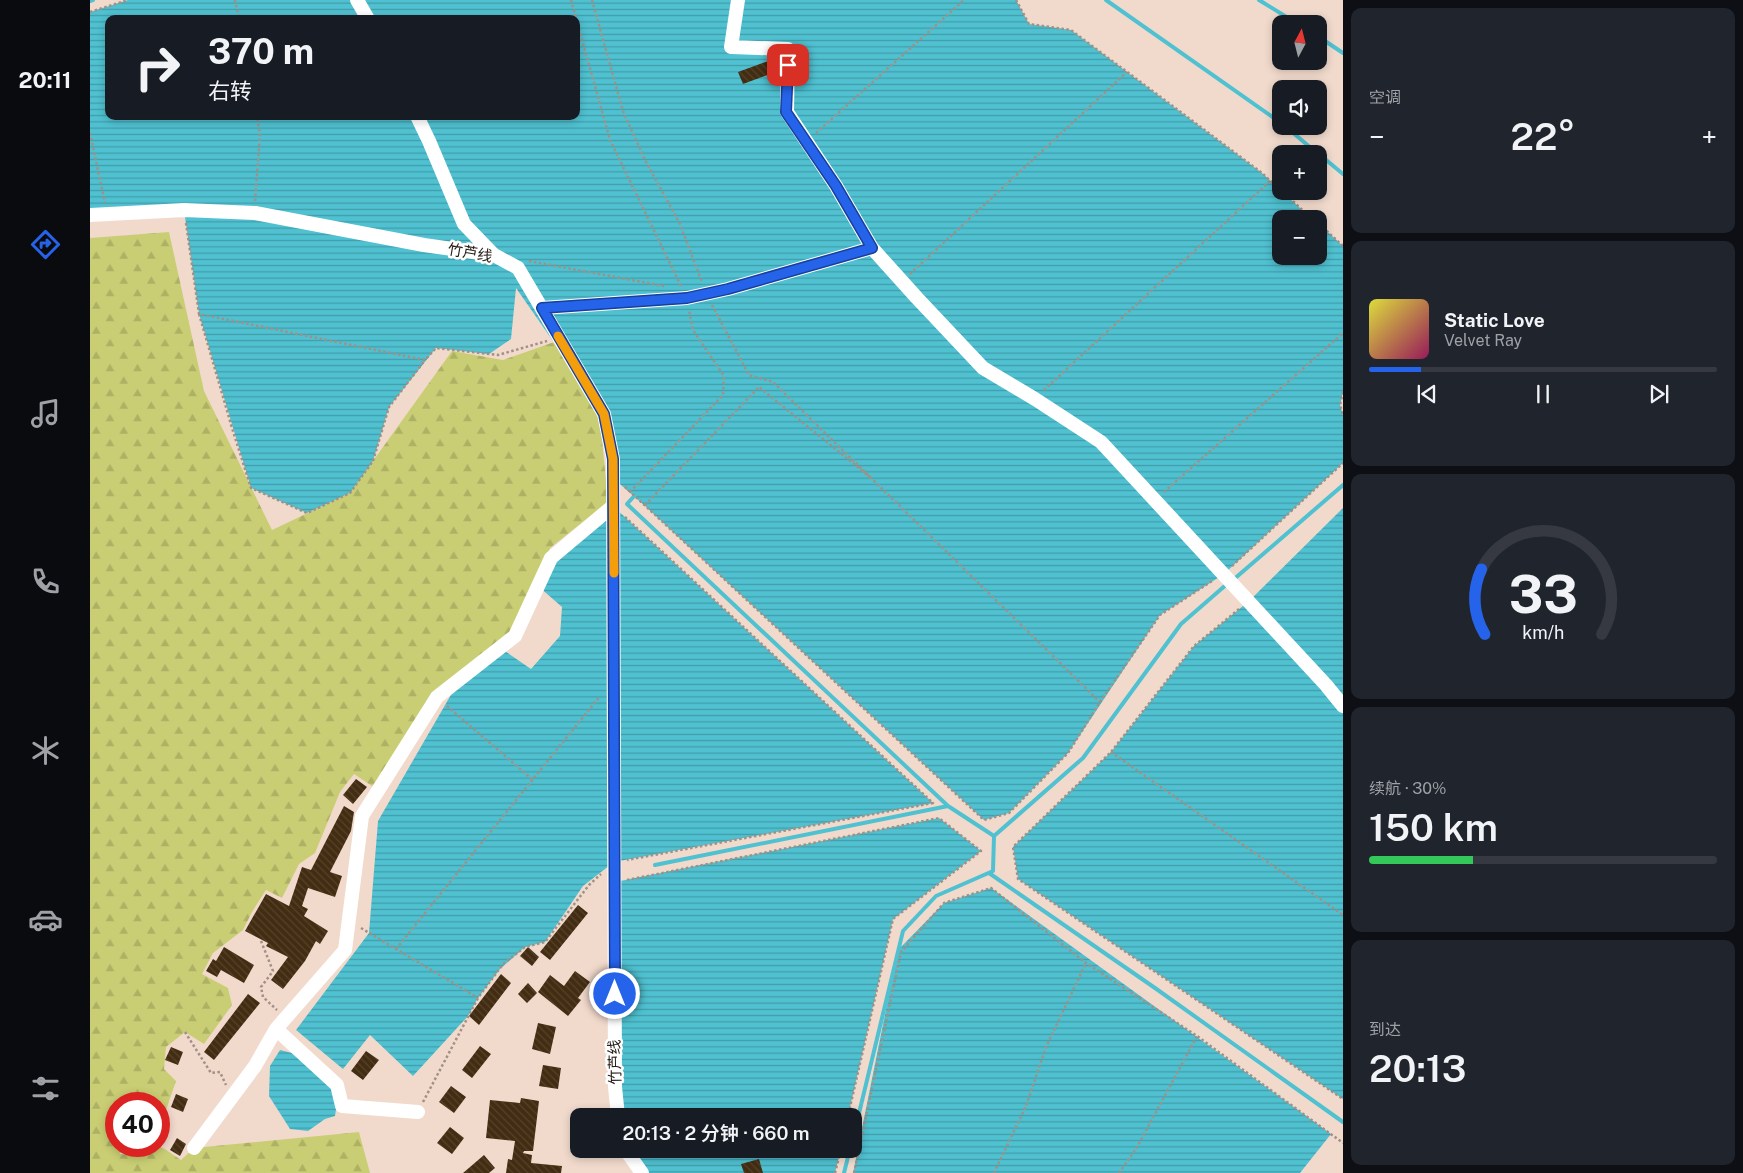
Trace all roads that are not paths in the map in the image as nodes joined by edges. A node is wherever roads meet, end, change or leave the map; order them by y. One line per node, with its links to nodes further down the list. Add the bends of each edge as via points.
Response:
1 (358, 0): 3 (street)
2 (738, 0): 6 (street, via 731,47 788,49 786,112 836,186)
3 (366, 15)
4 (419, 120): 7 (street, via 464,224)
5 (90, 215): 7 (street, 竹芦线, via 184,210 254,213)
6 (872, 248): 8 (street, via 696,296); 10 (street, via 983,368 1102,442)
7 (494, 255): 8 (street, 竹芦线, via 518,268)
8 (542, 308): 9 (street, 竹芦线, via 604,414 613,459)
9 (614, 506): 11 (street, via 551,558 515,636 436,697 362,816 345,950); 12 (street, 竹芦线)
10 (1343, 706)
11 (281, 1023): 13 (street, via 337,1085 342,1106); 14 (street, via 255,1066)
12 (617, 1108)
13 (418, 1112)
14 (194, 1148)
15 (631, 1158): 16 (street)
16 (642, 1173)

